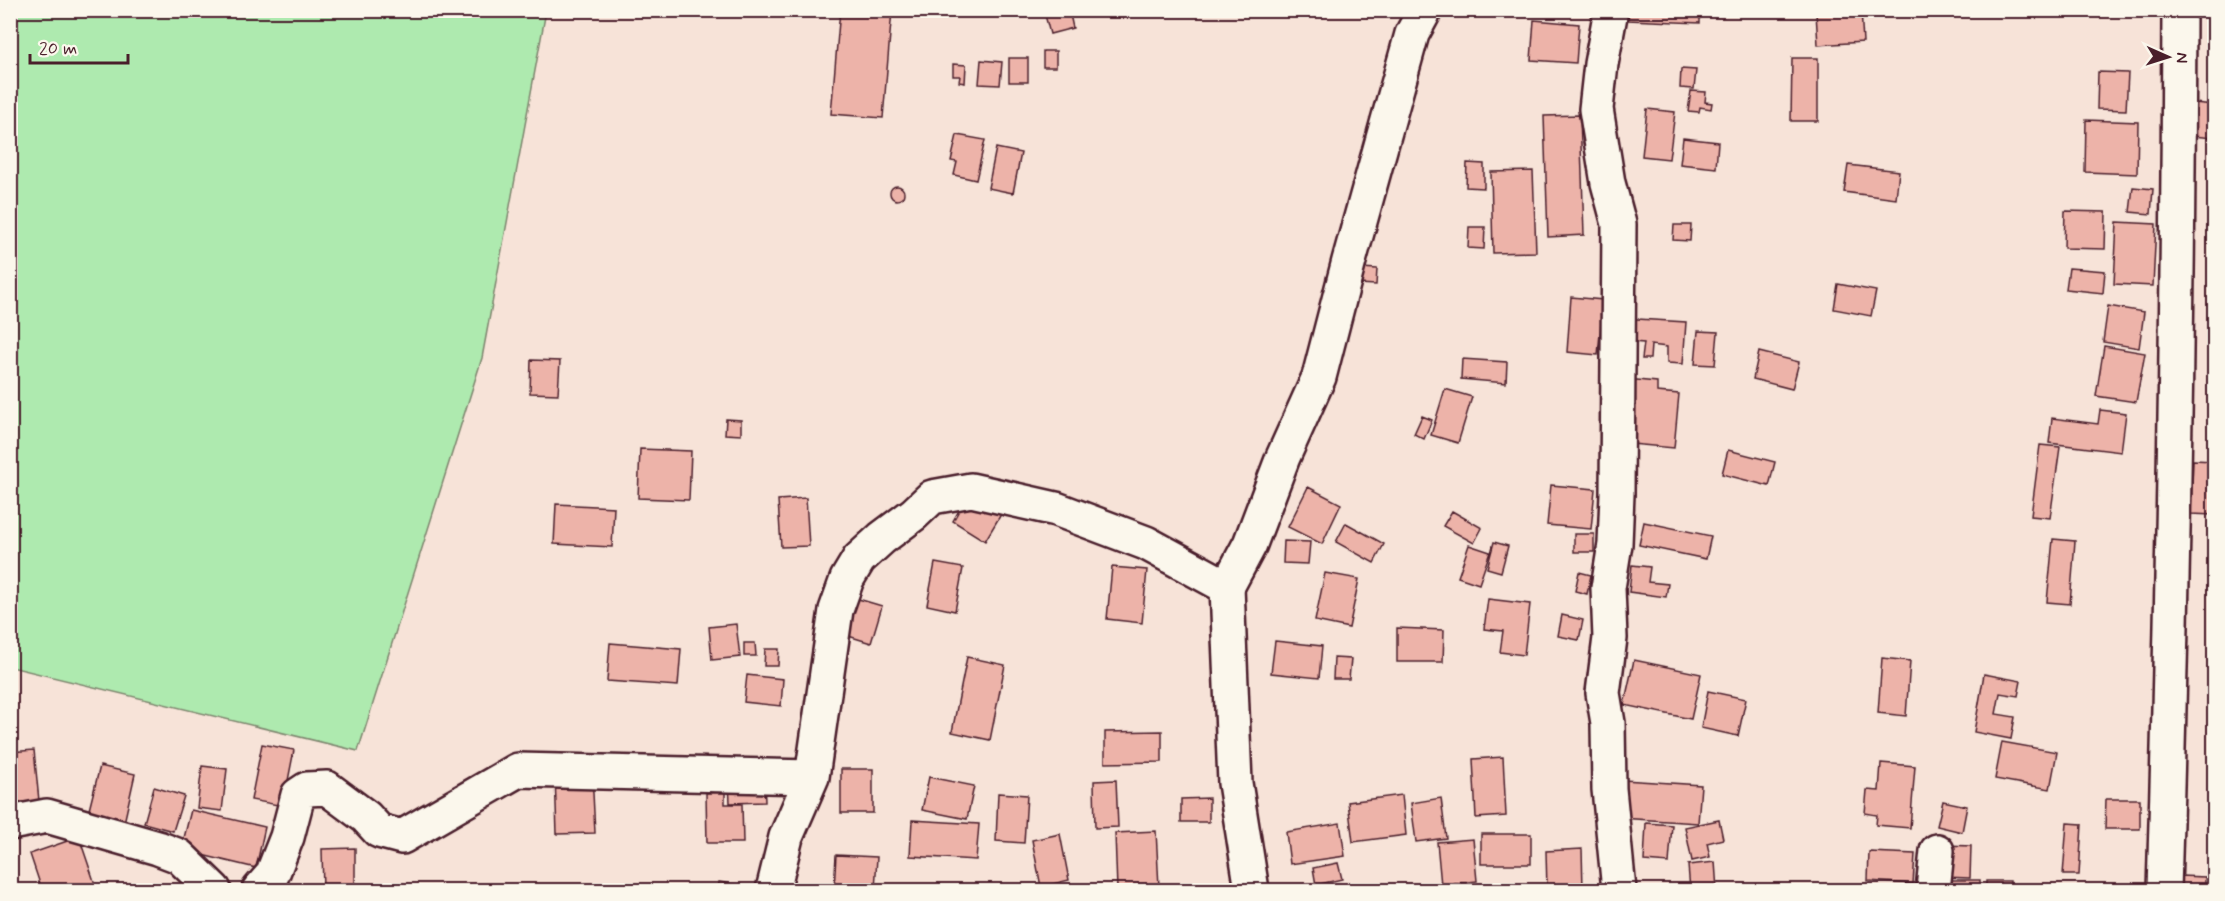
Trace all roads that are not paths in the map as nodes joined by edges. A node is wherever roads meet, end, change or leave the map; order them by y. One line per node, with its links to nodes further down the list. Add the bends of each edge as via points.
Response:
1 (1425, 10): 4 (street, via 1412,34 1319,377 1250,544)
2 (1611, 10): 12 (street, via 1596,109 1619,224 1617,494 1608,588 1610,638 1603,693)
3 (2179, 10): 14 (street, via 2173,581)
4 (1227, 587): 5 (street, via 1146,543 1056,510 971,490 932,498 882,537 847,579 836,610); 11 (street, via 1234,783)
5 (812, 777): 9 (street, via 518,770 402,837 379,831 327,788 307,789 298,795 272,875); 10 (street, via 786,837)
6 (10, 823): 8 (street, via 47,816 158,848 179,856)
7 (1937, 850): 13 (street)
8 (214, 891)
9 (259, 891)
10 (772, 891)
11 (1252, 891)
12 (1619, 891)
13 (1933, 891)
14 (2164, 891)

